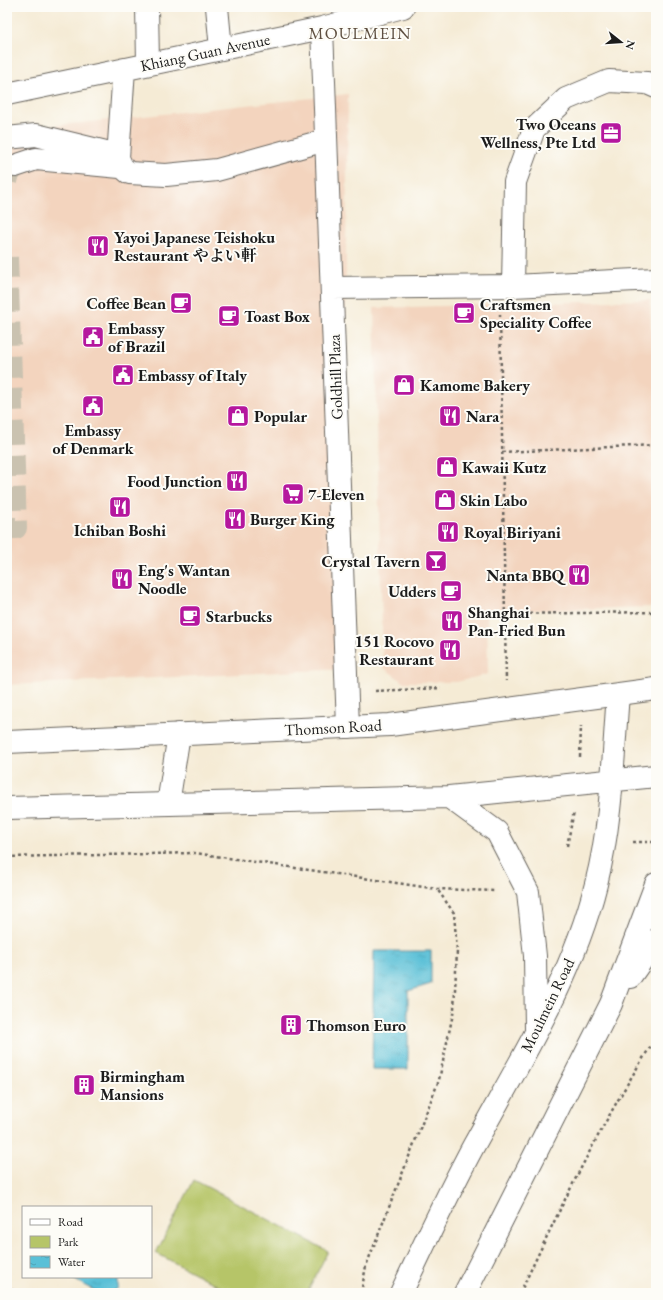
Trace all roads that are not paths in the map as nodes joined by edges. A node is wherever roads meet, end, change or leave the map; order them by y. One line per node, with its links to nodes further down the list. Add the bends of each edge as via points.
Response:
1 (148, 7): 6 (main road)
2 (217, 7): 5 (main road)
3 (403, 7): 4 (main road, Khiang Guan Avenue)
4 (331, 19): 5 (main road, Khiang Guan Avenue); 11 (main road, Goldhill Plaza)
5 (221, 49): 6 (main road, Khiang Guan Avenue)
6 (148, 63): 7 (main road, Khiang Guan Avenue)
7 (124, 69): 9 (main road, Khiang Guan Avenue); 12 (main road)
8 (656, 87): 15 (main road, via 647,83 609,81 566,99 534,129 514,182)
9 (7, 94)
10 (7, 138): 12 (main road, via 36,135)
11 (326, 140): 12 (main road, via 218,170 166,174 129,173); 16 (main road, Goldhill Plaza)
12 (120, 161): 13 (main road, via 36,159)
13 (15, 166)
14 (656, 279): 15 (main road)
15 (506, 286): 16 (main road)
16 (332, 288): 19 (main road, Goldhill Plaza)
17 (656, 689): 18 (main road, Thomson Road)
18 (618, 694): 19 (main road, Thomson Road, via 420,721); 23 (main road, Moulmein Road)
19 (348, 727): 20 (main road, Thomson Road)
20 (179, 734): 21 (main road, Thomson Road); 25 (main road)
21 (7, 742)
22 (656, 776): 23 (main road)
23 (611, 780): 24 (main road); 30 (main road, Moulmein Road, via 605,842 586,919 570,961)
24 (450, 797): 25 (main road); 30 (main road, via 497,832 528,892 535,956)
25 (168, 804): 26 (main road)
26 (7, 808)
27 (656, 884): 29 (main road)
28 (656, 940): 29 (main road)
29 (610, 1004): 32 (main road)
30 (536, 1033): 31 (main road, Moulmein Road, via 464,1164)
31 (401, 1293)
32 (465, 1293)

